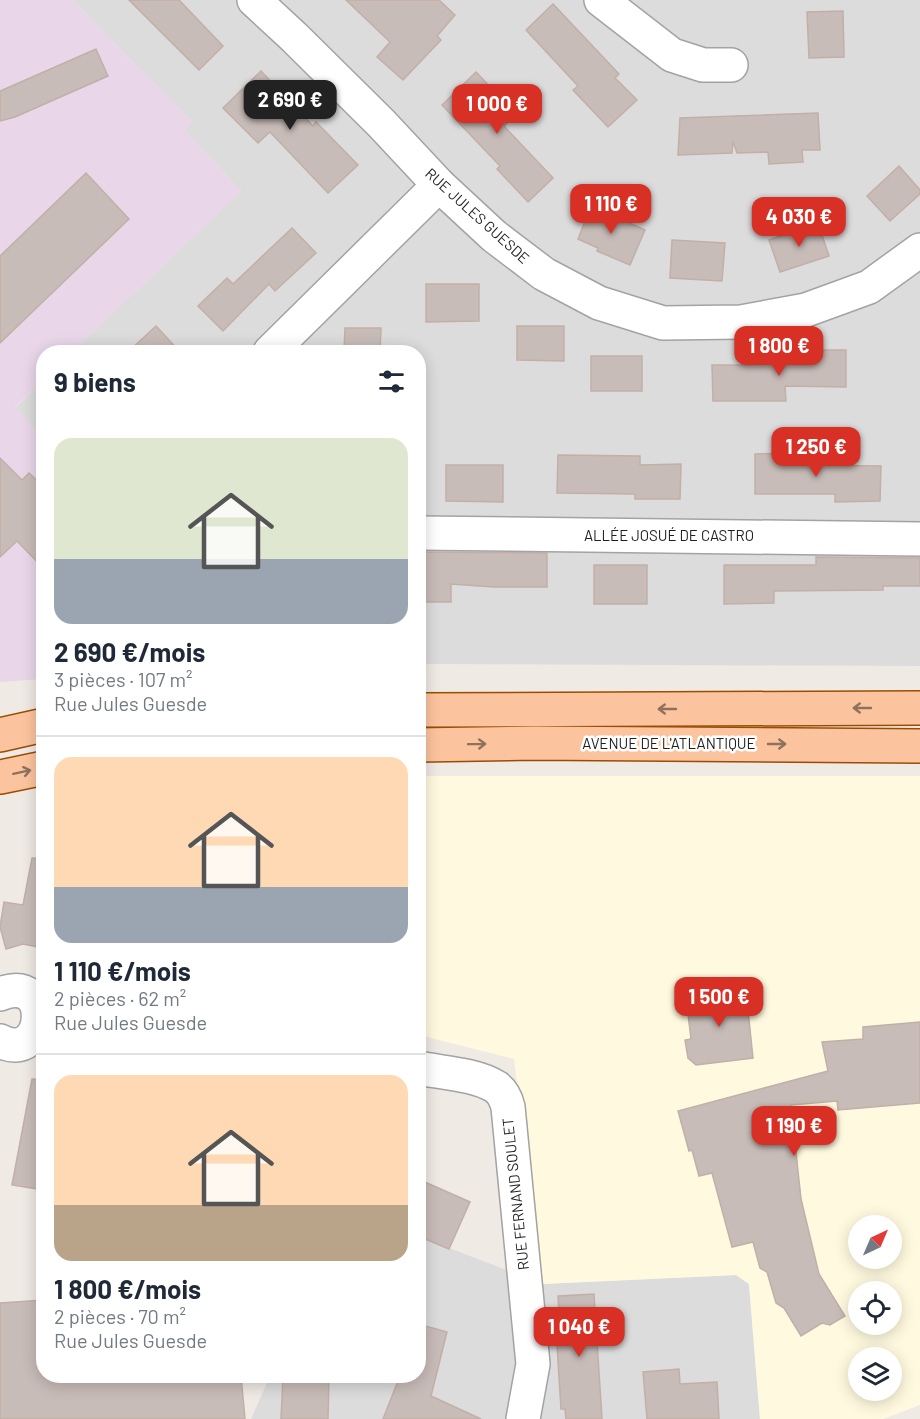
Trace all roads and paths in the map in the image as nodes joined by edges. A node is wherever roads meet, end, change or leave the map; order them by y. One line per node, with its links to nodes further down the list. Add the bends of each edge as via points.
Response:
1 (254, 0): 4 (street, RUE JULES GUESDE)
2 (601, 0): 3 (street, via 672,55 703,65)
3 (731, 64)
4 (439, 185): 5 (street, RUE JULES GUESDE, via 494,236 544,274 599,303 663,323 741,322 806,310 870,287); 6 (street)
5 (920, 250)
6 (277, 345)
7 (426, 534): 8 (street, ALLÉE JOSUÉ DE CASTRO)
8 (920, 538)
9 (920, 708): 10 (main road, one-way to 10)
10 (426, 710)
11 (0, 718): 12 (street)
12 (36, 725)
13 (36, 727): 14 (main road)
14 (0, 735)
15 (426, 745): 16 (main road, AVENUE DE L'ATLANTIQUE, one-way to 16)
16 (920, 746)
17 (36, 770): 18 (main road, one-way to 17)
18 (0, 777)
19 (0, 994): 20 (street, via 18,991)
20 (36, 1001)
21 (36, 1032): 22 (street, via 22,1043)
22 (0, 1041)
23 (426, 1070): 24 (street, RUE FERNAND SOULET, via 478,1080 505,1096 533,1364)
24 (523, 1419)

